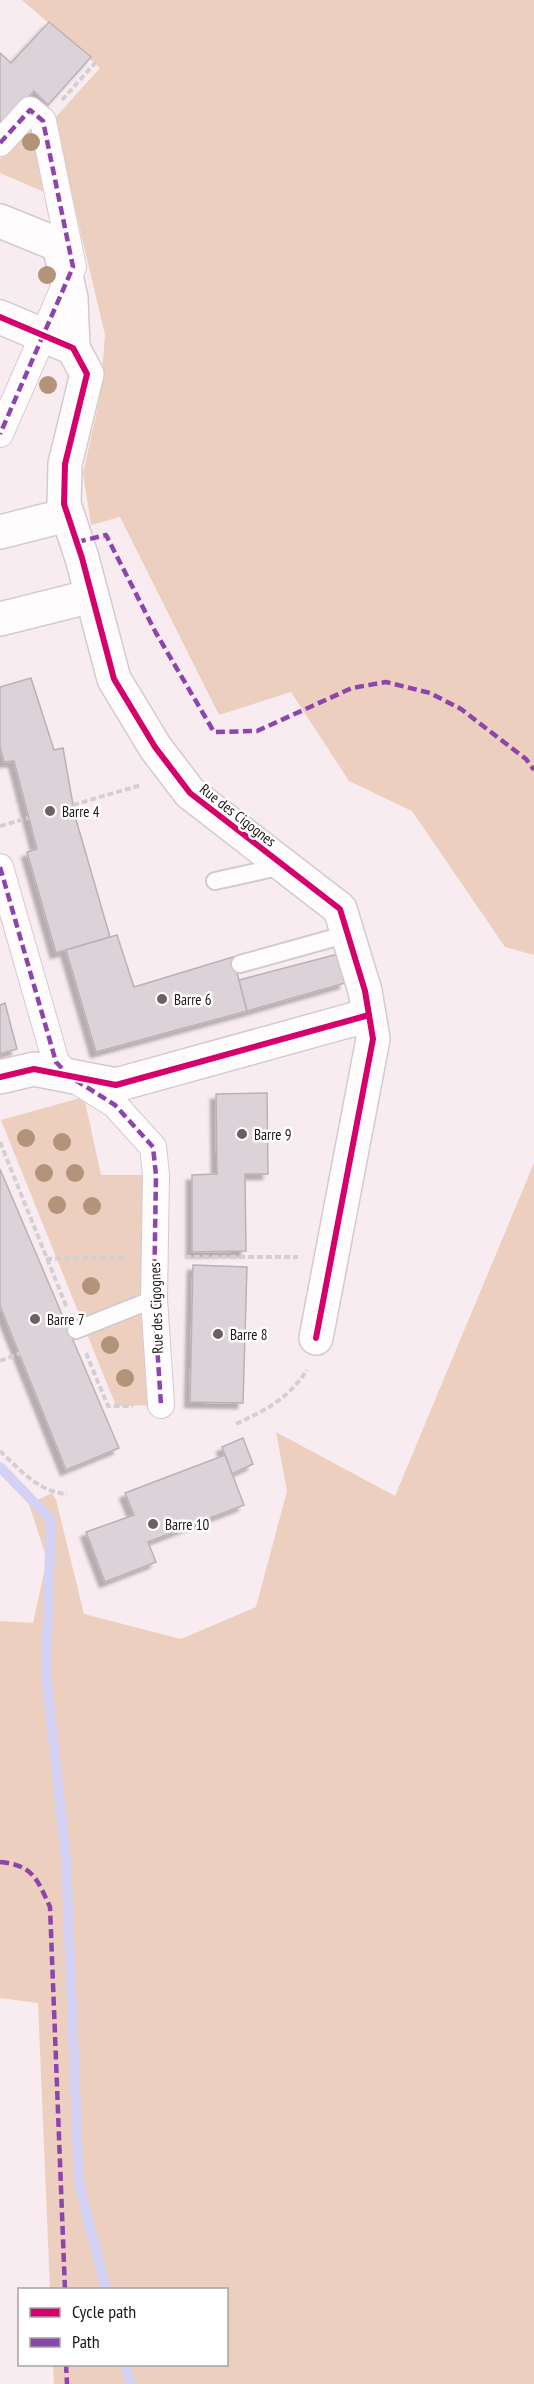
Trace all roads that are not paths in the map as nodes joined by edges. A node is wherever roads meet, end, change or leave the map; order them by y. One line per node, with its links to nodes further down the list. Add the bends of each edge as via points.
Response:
1 (0, 143): 3 (street, via 30,110 43,121 73,267)
2 (0, 220): 3 (street, via 59,245)
3 (69, 282): 5 (street)
4 (0, 317): 5 (street)
5 (58, 342): 6 (street); 7 (street, Rue des Cigognes, via 87,374 65,464 64,504)
6 (0, 434)
7 (68, 515): 8 (street); 9 (street, Rue des Cigognes)
8 (0, 532)
9 (92, 596): 10 (street); 11 (street, Rue des Cigognes, via 114,678 155,747 190,793)
10 (0, 619)
11 (284, 865): 13 (lane); 14 (street, Rue des Cigognes, via 340,909)
12 (0, 867): 17 (street, via 56,1062)
13 (215, 881)
14 (348, 934): 15 (lane); 16 (street, Rue des Cigognes)
15 (240, 964)
16 (369, 1015): 17 (street, via 116,1085); 21 (street, Rue des Cigognes, via 373,1039)
17 (69, 1076): 18 (street, via 34,1069); 19 (street, Rue des Cigognes, via 115,1105 153,1147)
18 (0, 1077)
19 (154, 1299): 20 (lane); 22 (street, Rue des Cigognes)
20 (76, 1330)
21 (316, 1338)
22 (161, 1405)

